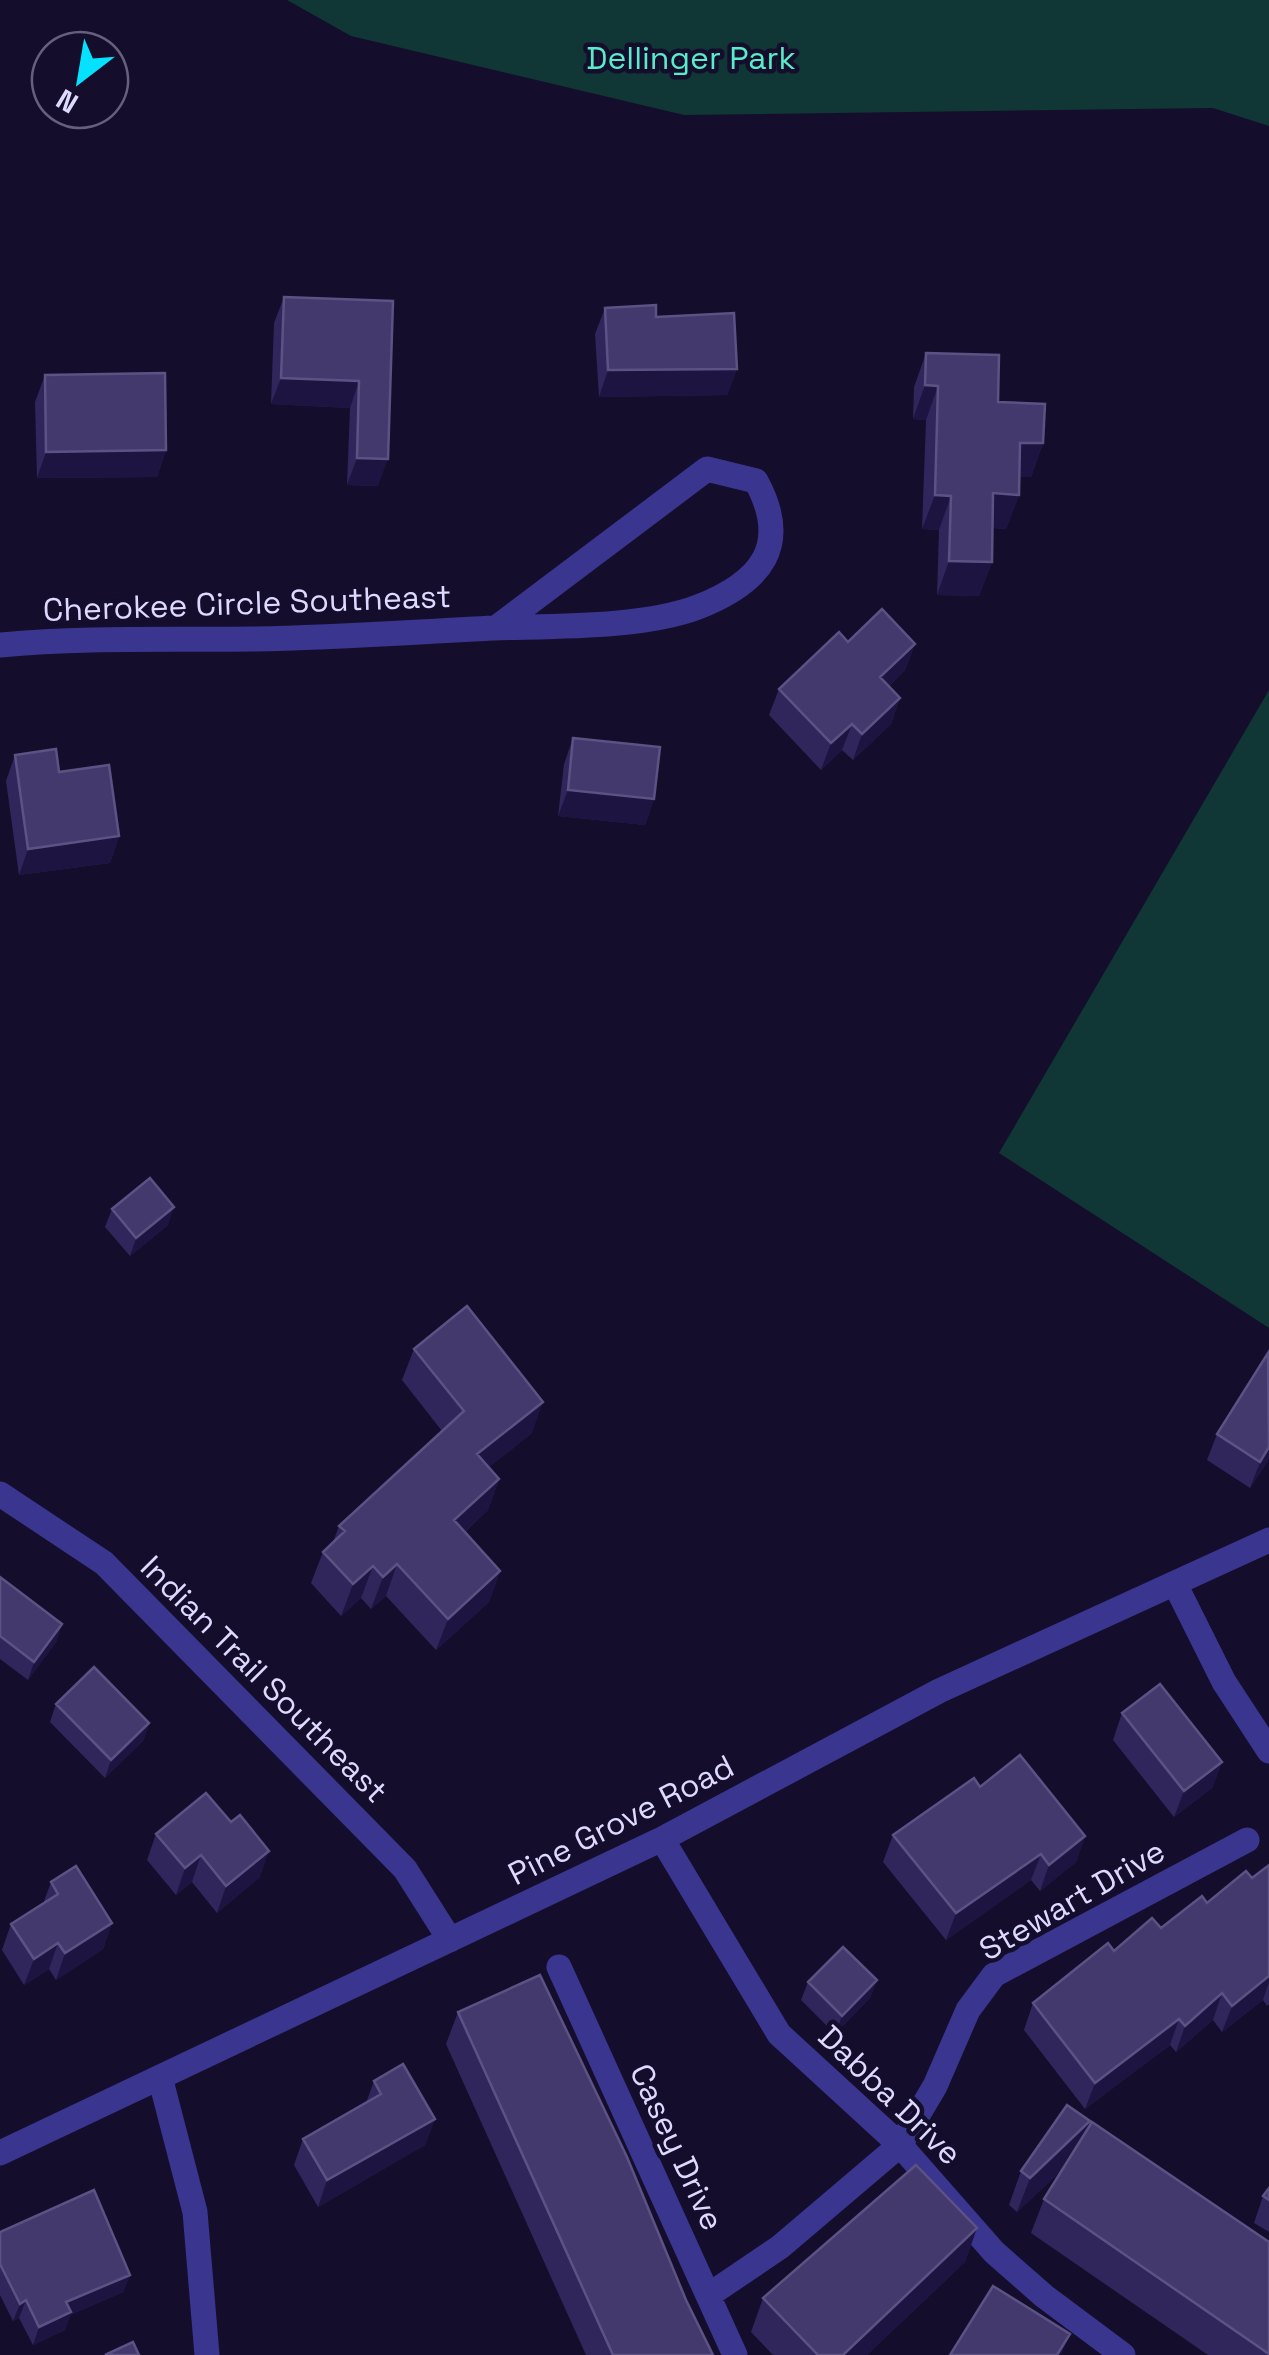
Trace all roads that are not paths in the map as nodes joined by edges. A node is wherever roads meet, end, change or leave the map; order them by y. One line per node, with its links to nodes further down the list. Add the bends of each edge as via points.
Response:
1 (496, 628): 1 (street, Cherokee Circle Southeast, via 598,624 695,608 754,572 774,540 773,512 756,481 707,469); 2 (street, Cherokee Circle Southeast, via 252,639 81,637)
2 (0, 645)
3 (0, 1494): 9 (street, Indian Trail Southeast, via 104,1563 406,1869)
4 (1269, 1540): 5 (street, Pine Grove Road)
5 (1175, 1584): 6 (street, via 1224,1682); 7 (street, Pine Grove Road, via 939,1692)
6 (1269, 1751)
7 (662, 1839): 9 (street, Pine Grove Road); 12 (street, Dabba Drive, via 779,2034)
8 (1247, 1840): 12 (street, Stewart Drive, via 994,1975 968,2010 936,2086)
9 (450, 1940): 11 (street, Pine Grove Road)
10 (559, 1967): 14 (street, Casey Drive)
11 (160, 2077): 13 (street, Pine Grove Road); 16 (street, via 195,2212)
12 (900, 2145): 14 (street, Stewart Drive, via 780,2247); 15 (street, Dabba Drive, via 994,2252)
13 (0, 2154)
14 (709, 2295): 17 (street, Casey Drive)
15 (1117, 2353)
16 (206, 2355)
17 (735, 2355)

